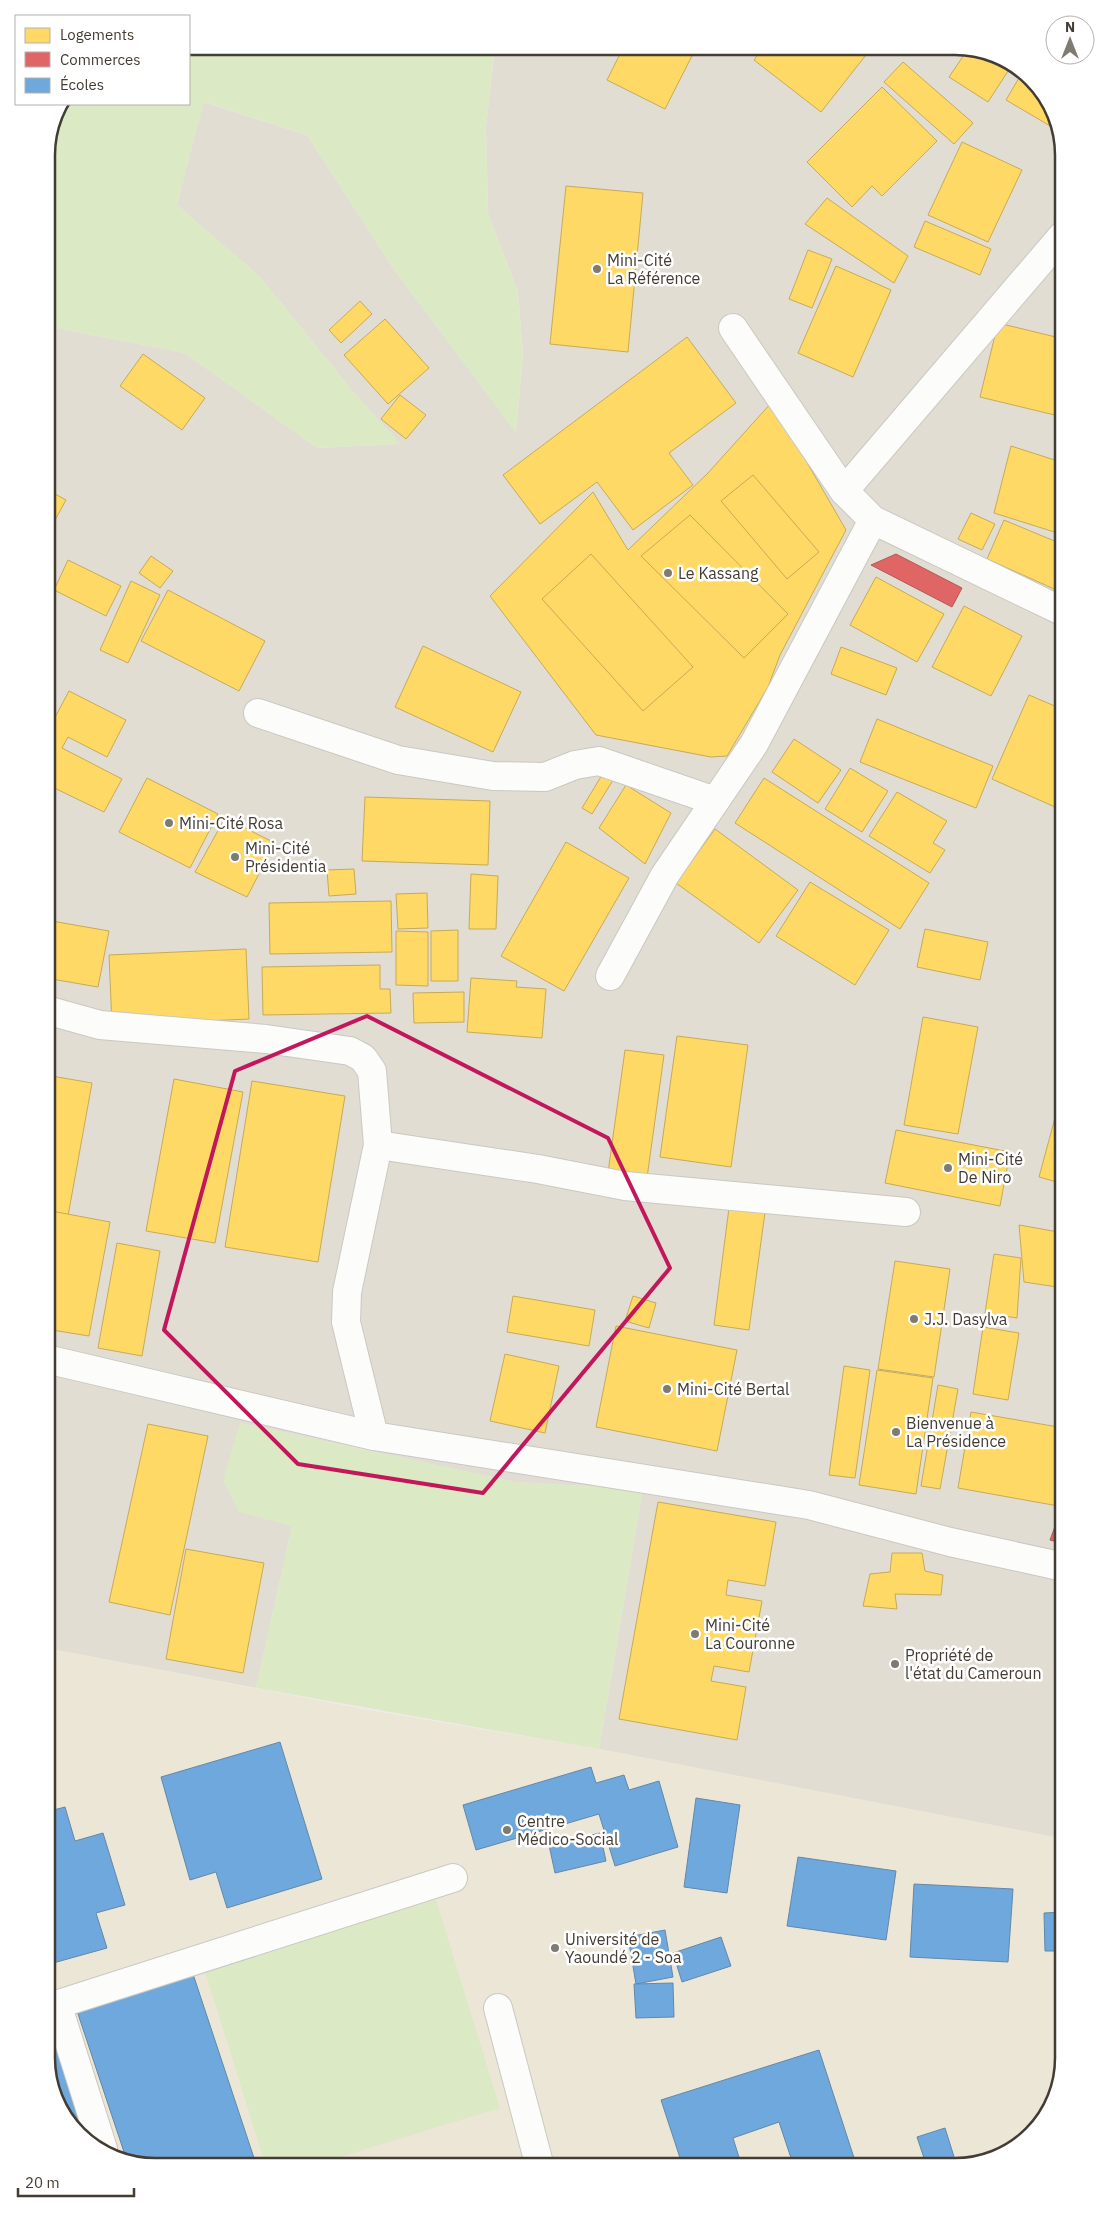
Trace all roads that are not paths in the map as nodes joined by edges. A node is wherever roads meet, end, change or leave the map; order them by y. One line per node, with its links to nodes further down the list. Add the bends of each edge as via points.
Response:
1 (1055, 244): 3 (street)
2 (733, 328): 3 (street)
3 (844, 491): 4 (street)
4 (873, 520): 5 (street); 7 (street, via 754,744)
5 (1055, 608)
6 (258, 713): 7 (street, via 398,760 493,776 546,777 575,765 599,761)
7 (715, 801): 8 (street, via 665,875)
8 (610, 976)
9 (55, 1012): 10 (street, via 100,1025 266,1039 350,1051 363,1058 372,1070)
10 (378, 1145): 11 (street, via 538,1169 624,1186); 13 (street, via 347,1292 346,1322)
11 (906, 1212)
12 (55, 1361): 13 (street)
13 (374, 1436): 14 (street, via 809,1506)
14 (1055, 1565)
15 (453, 1878): 16 (street)
16 (55, 2005)
17 (498, 2008): 20 (street)
18 (55, 2015): 19 (street)
19 (99, 2140)
20 (538, 2158)

